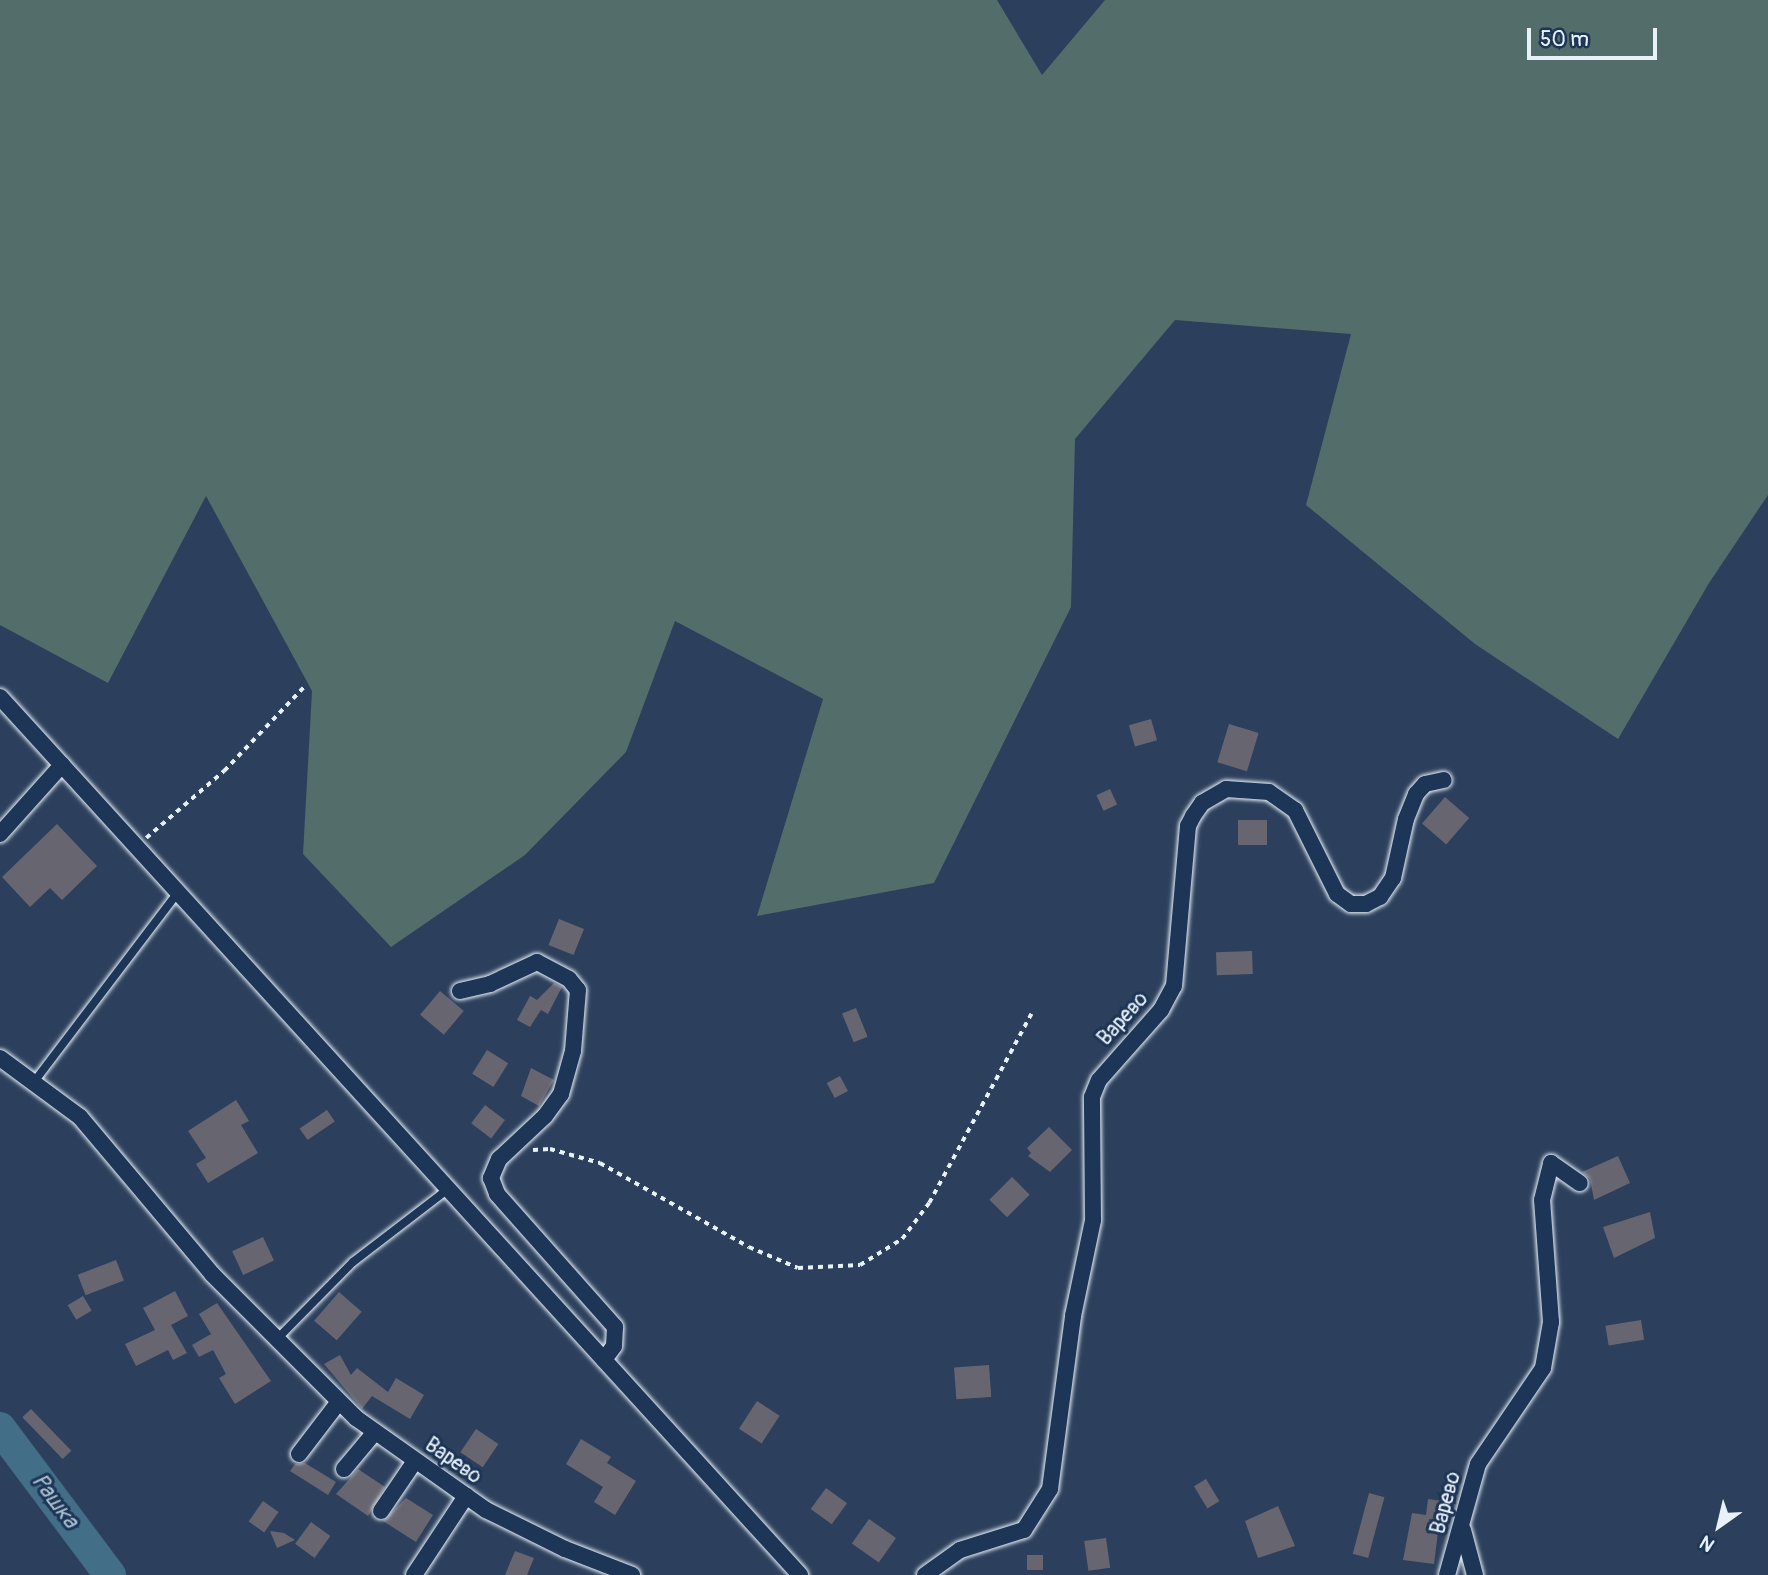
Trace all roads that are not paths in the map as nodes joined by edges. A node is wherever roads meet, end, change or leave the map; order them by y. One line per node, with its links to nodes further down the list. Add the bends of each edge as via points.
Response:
1 (0, 697): 2 (street)
2 (62, 765): 4 (street); 5 (street)
3 (1444, 780): 24 (street, Варево, via 1425,784 1416,794 1393,878 1380,897 1366,904 1351,904 1337,894 1295,810 1269,792 1226,789 1202,803 1193,816 1188,826 1174,986 1161,1010 1099,1080 1092,1097 1093,1220 1073,1315 1050,1489 1024,1530 960,1550)
4 (0, 834)
5 (178, 891): 8 (lane); 10 (street)
6 (460, 991): 12 (street, via 490,984 537,962 569,979 578,990 573,1051 561,1094 492,1171 494,1189 615,1327 614,1346)
7 (0, 1058): 8 (street, Варево)
8 (34, 1082): 11 (street, Варево, via 80,1117)
9 (1580, 1183): 20 (street, Варево, via 1551,1163 1542,1200 1551,1322 1543,1368 1478,1464)
10 (448, 1189): 11 (lane, via 353,1262); 12 (street)
11 (275, 1342): 13 (street, Варево)
12 (604, 1360): 23 (street)
13 (338, 1403): 14 (street, Варево); 15 (street)
14 (375, 1432): 16 (street, Варево); 17 (street)
15 (299, 1454)
16 (415, 1461): 18 (street, Варево); 19 (street)
17 (344, 1469)
18 (466, 1496): 21 (street); 22 (street, Варево, via 520,1528)
19 (381, 1511)
20 (1462, 1528): 25 (street, Варево); 26 (street)
21 (414, 1575)
22 (632, 1575)
23 (800, 1575)
24 (925, 1575)
25 (1447, 1575)
26 (1475, 1575)

